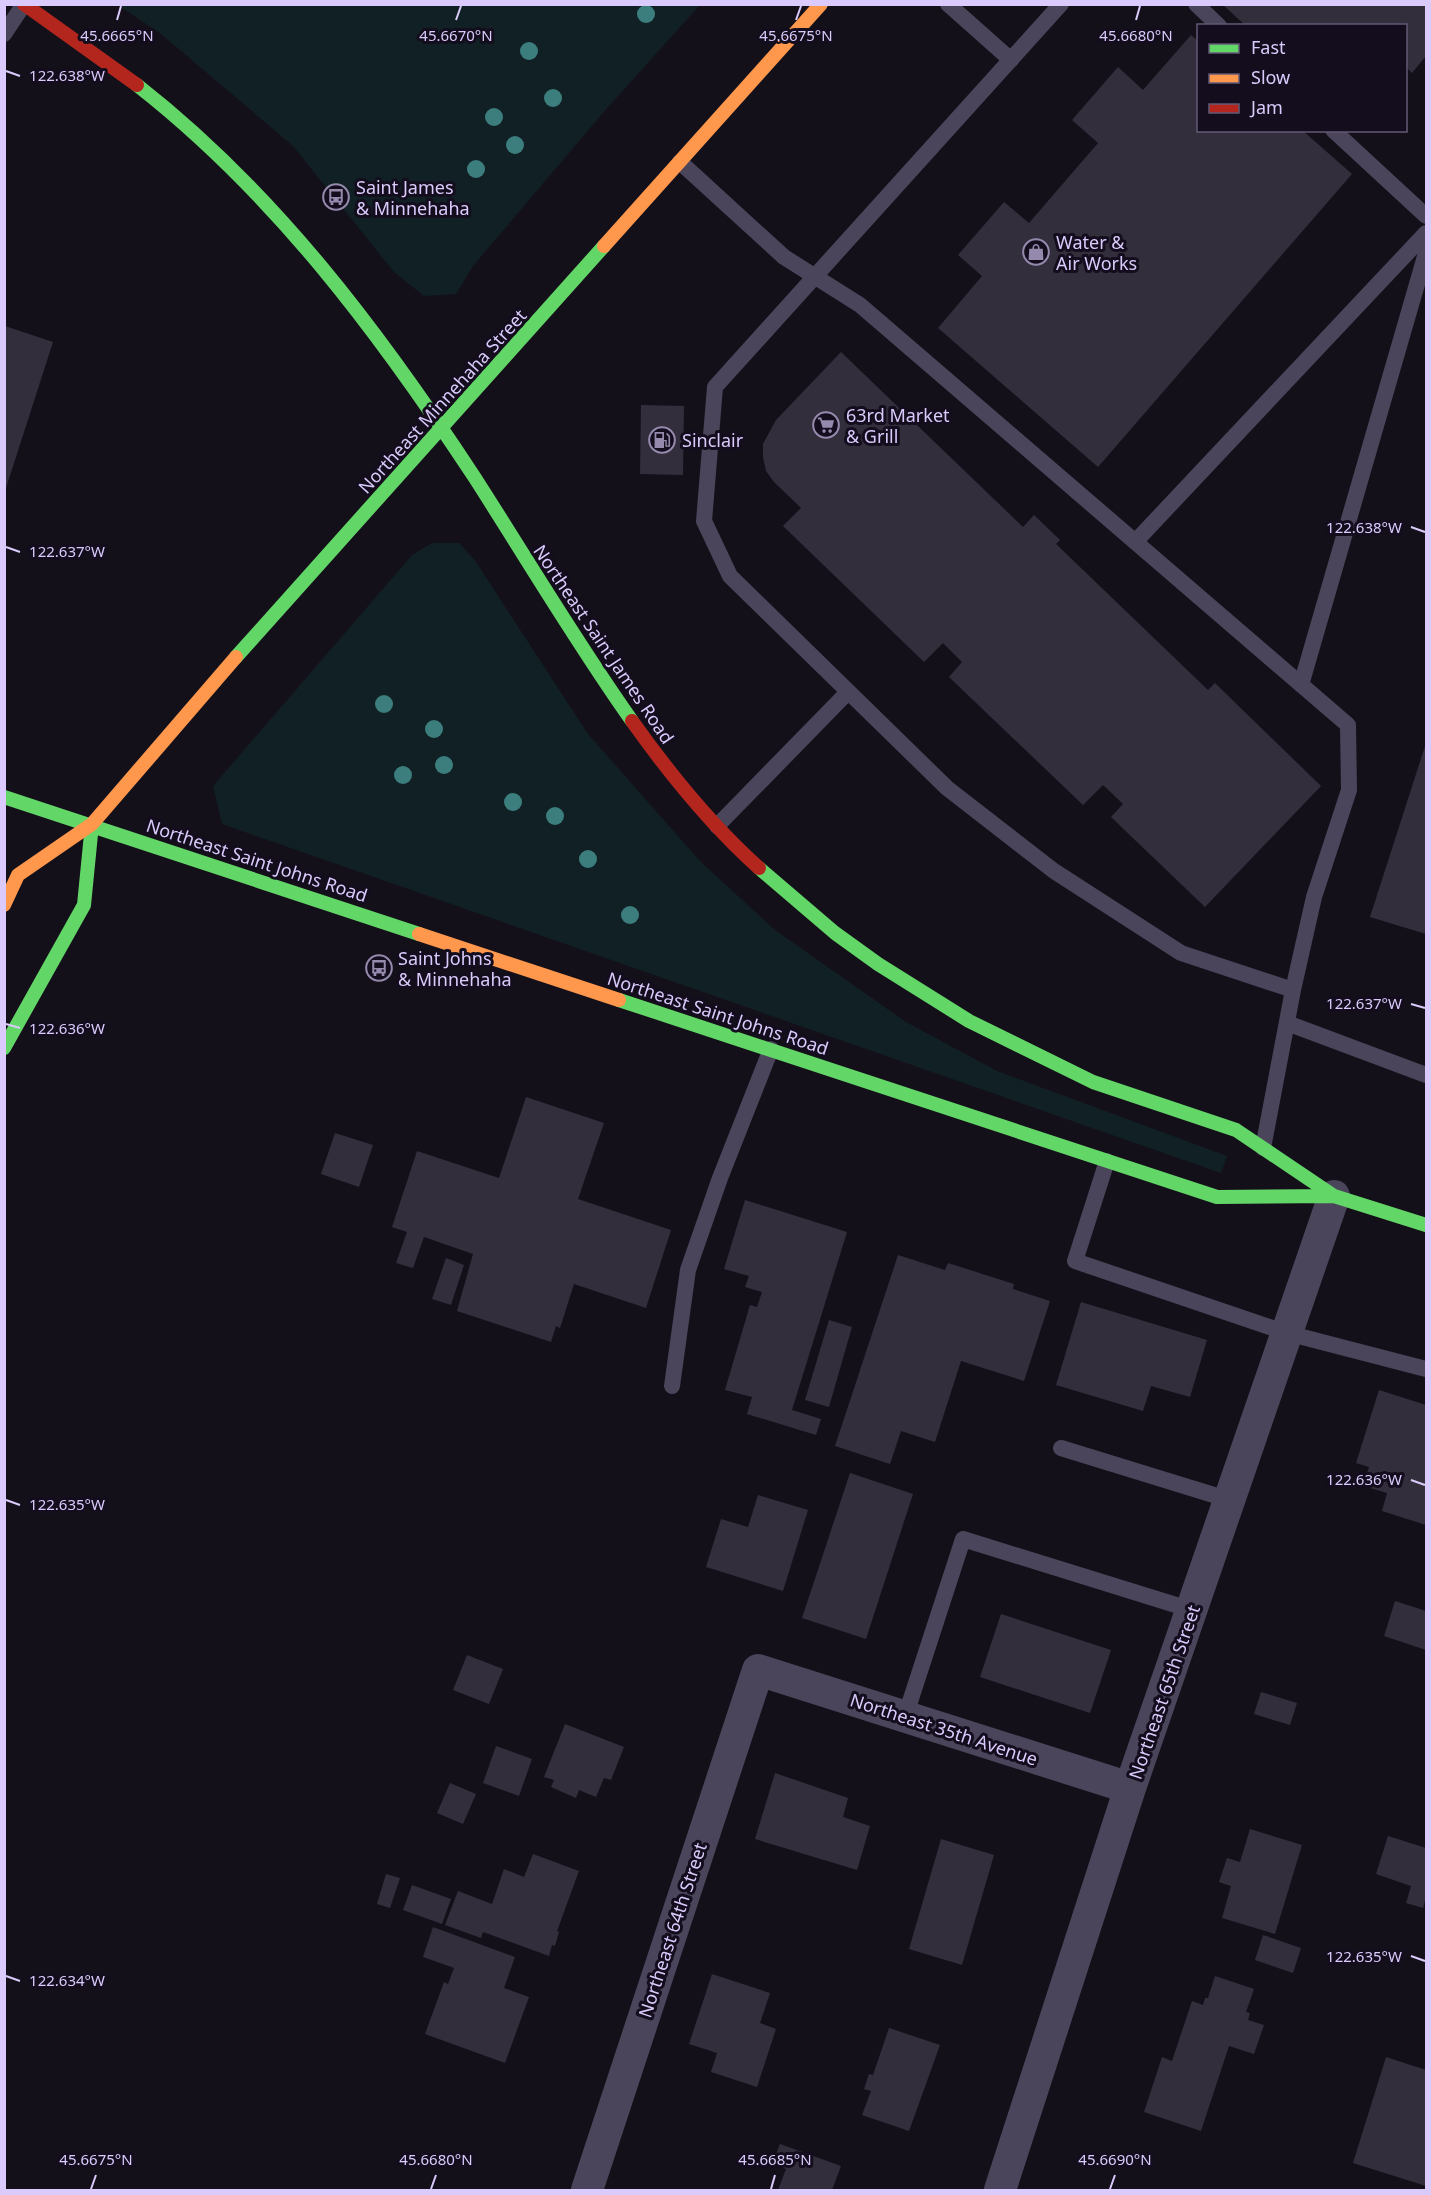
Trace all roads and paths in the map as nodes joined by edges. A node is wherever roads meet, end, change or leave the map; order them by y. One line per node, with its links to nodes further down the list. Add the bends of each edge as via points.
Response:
1 (24, 4): 7 (lane); 15 (main road, Northeast Saint James Road, via 162,105 258,194 355,310)
2 (821, 4): 10 (main road, Northeast Minnehaha Street)
3 (948, 4): 8 (lane)
4 (1061, 4): 8 (lane)
5 (1196, 4): 6 (lane)
6 (1217, 24)
7 (4, 34)
8 (1011, 60): 14 (lane)
9 (1335, 132): 11 (lane)
10 (680, 162): 14 (lane, via 784,257); 15 (main road, Northeast Minnehaha Street)
11 (1426, 216)
12 (1426, 233): 16 (lane)
13 (1426, 253): 17 (lane)
14 (815, 277): 16 (lane, via 860,305); 18 (lane, via 715,387 704,521 730,576)
15 (442, 428): 20 (main road, Northeast Minnehaha Street, via 264,625); 21 (main road, Northeast Saint James Road, via 623,712)
16 (1135, 542): 17 (lane)
17 (1301, 685): 23 (lane, via 1348,725 1349,790 1314,897)
18 (848, 692): 21 (lane); 23 (lane, via 947,788 1054,871 1181,953)
19 (4, 796): 20 (main road, Northeast Saint Johns Road)
20 (93, 824): 22 (main road, Northeast Minnehaha Street, via 18,874); 25 (main road, via 84,905); 26 (main road, Northeast Saint Johns Road)
21 (717, 826): 28 (main road, Northeast Saint James Road, via 814,915 869,959 935,1003 1066,1070 1138,1099 1238,1131)
22 (4, 905)
23 (1293, 990): 24 (lane)
24 (1287, 1023): 27 (lane); 28 (lane)
25 (4, 1048)
26 (771, 1049): 29 (main road, Northeast Saint Johns Road); 34 (lane, via 688,1270)
27 (1426, 1075)
28 (1263, 1148): 30 (main road, Northeast Saint James Road)
29 (1107, 1161): 30 (main road, Northeast Saint Johns Road, via 1217,1197); 32 (lane, via 1075,1261)
30 (1334, 1196): 31 (main road, Northeast Saint Johns Road); 32 (street, Northeast 65th Street)
31 (1426, 1225)
32 (1287, 1333): 33 (lane); 36 (street, Northeast 65th Street)
33 (1426, 1369)
34 (672, 1386)
35 (1061, 1448): 36 (lane)
36 (1230, 1500): 37 (street, Northeast 65th Street)
37 (1192, 1610): 39 (lane, via 963,1539); 40 (street, Northeast 65th Street)
38 (758, 1670): 39 (street, Northeast 35th Avenue); 41 (street, Northeast 64th Street)
39 (905, 1717): 40 (street, Northeast 35th Avenue)
40 (1130, 1788): 42 (street, Northeast 65th Street)
41 (587, 2190)
42 (1000, 2190)

